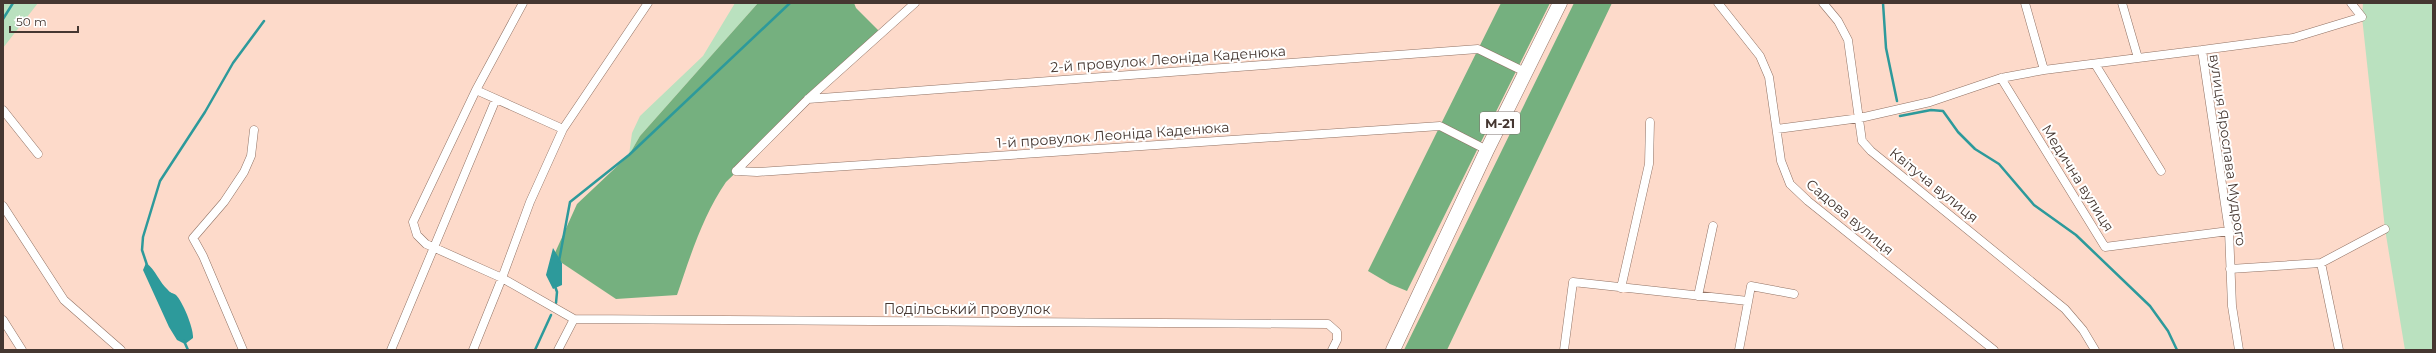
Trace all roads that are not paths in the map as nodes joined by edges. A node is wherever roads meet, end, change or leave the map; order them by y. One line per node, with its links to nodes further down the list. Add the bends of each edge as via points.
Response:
1 (523, 3): 16 (street)
2 (648, 3): 22 (street)
3 (915, 3): 18 (street)
4 (1560, 3): 14 (highway, М-21)
5 (1718, 3): 23 (street, Садова вулиця, via 1760,56 1769,78)
6 (1823, 3): 20 (street, Квітуча вулиця, via 1838,21 1848,40)
7 (2025, 3): 13 (street)
8 (2122, 3): 11 (street)
9 (2351, 3): 10 (street, via 2362,17 2293,38)
10 (2202, 50): 11 (street, вулиця Ярослава Мудрого); 31 (street, вулиця Ярослава Мудрого)
11 (2138, 58): 12 (street)
12 (2095, 64): 13 (street); 27 (street)
13 (2044, 70): 15 (street)
14 (1525, 72): 18 (street, 2-й провулок Леоніда Каденюка, via 1478,49); 25 (highway, М-21)
15 (2001, 78): 20 (street, via 1930,102); 31 (street, Медична вулиця, via 2105,248)
16 (476, 90): 17 (street); 32 (street, via 413,222 417,235)
17 (496, 99): 22 (street); 32 (street)
18 (808, 99): 25 (street, 1-й провулок Леоніда Каденюка, via 736,171 757,172 974,159 1321,132 1440,126)
19 (3, 110): 26 (street)
20 (1860, 118): 23 (street); 53 (street, Квітуча вулиця, via 1862,141 1871,151 2054,299 2075,318)
21 (1650, 122): 36 (street, via 1649,164)
22 (563, 128): 35 (street, via 530,202)
23 (1777, 129): 52 (street, Садова вулиця, via 1781,161 1790,184)
24 (254, 130): 44 (street, via 251,156 244,172 224,202 193,238)
25 (1487, 150): 49 (highway, М-21)
26 (38, 154)
27 (2161, 171)
28 (3, 206): 43 (street, via 64,300)
29 (1713, 226): 38 (street)
30 (2385, 230): 33 (street)
31 (2229, 231): 34 (street, вулиця Ярослава Мудрого)
32 (433, 248): 35 (street); 45 (street)
33 (2321, 263): 34 (street); 55 (street)
34 (2230, 269): 54 (street, вулиця Ярослава Мудрого, via 2232,306)
35 (502, 278): 40 (street); 46 (street)
36 (1621, 288): 38 (street); 50 (street, via 1573,282)
37 (1794, 294): 39 (street, via 1751,286)
38 (1698, 296): 39 (street)
39 (1748, 301): 51 (street)
40 (574, 319): 47 (street); 48 (street, Подільський провулок, via 1328,324 1337,332 1337,340)
41 (3, 320): 42 (street)
42 (22, 350)
43 (120, 350)
44 (243, 350)
45 (391, 350)
46 (473, 350)
47 (558, 350)
48 (1332, 350)
49 (1393, 350)
50 (1564, 350)
51 (1739, 350)
52 (1994, 350)
53 (2095, 350)
54 (2239, 350)
55 (2339, 350)

